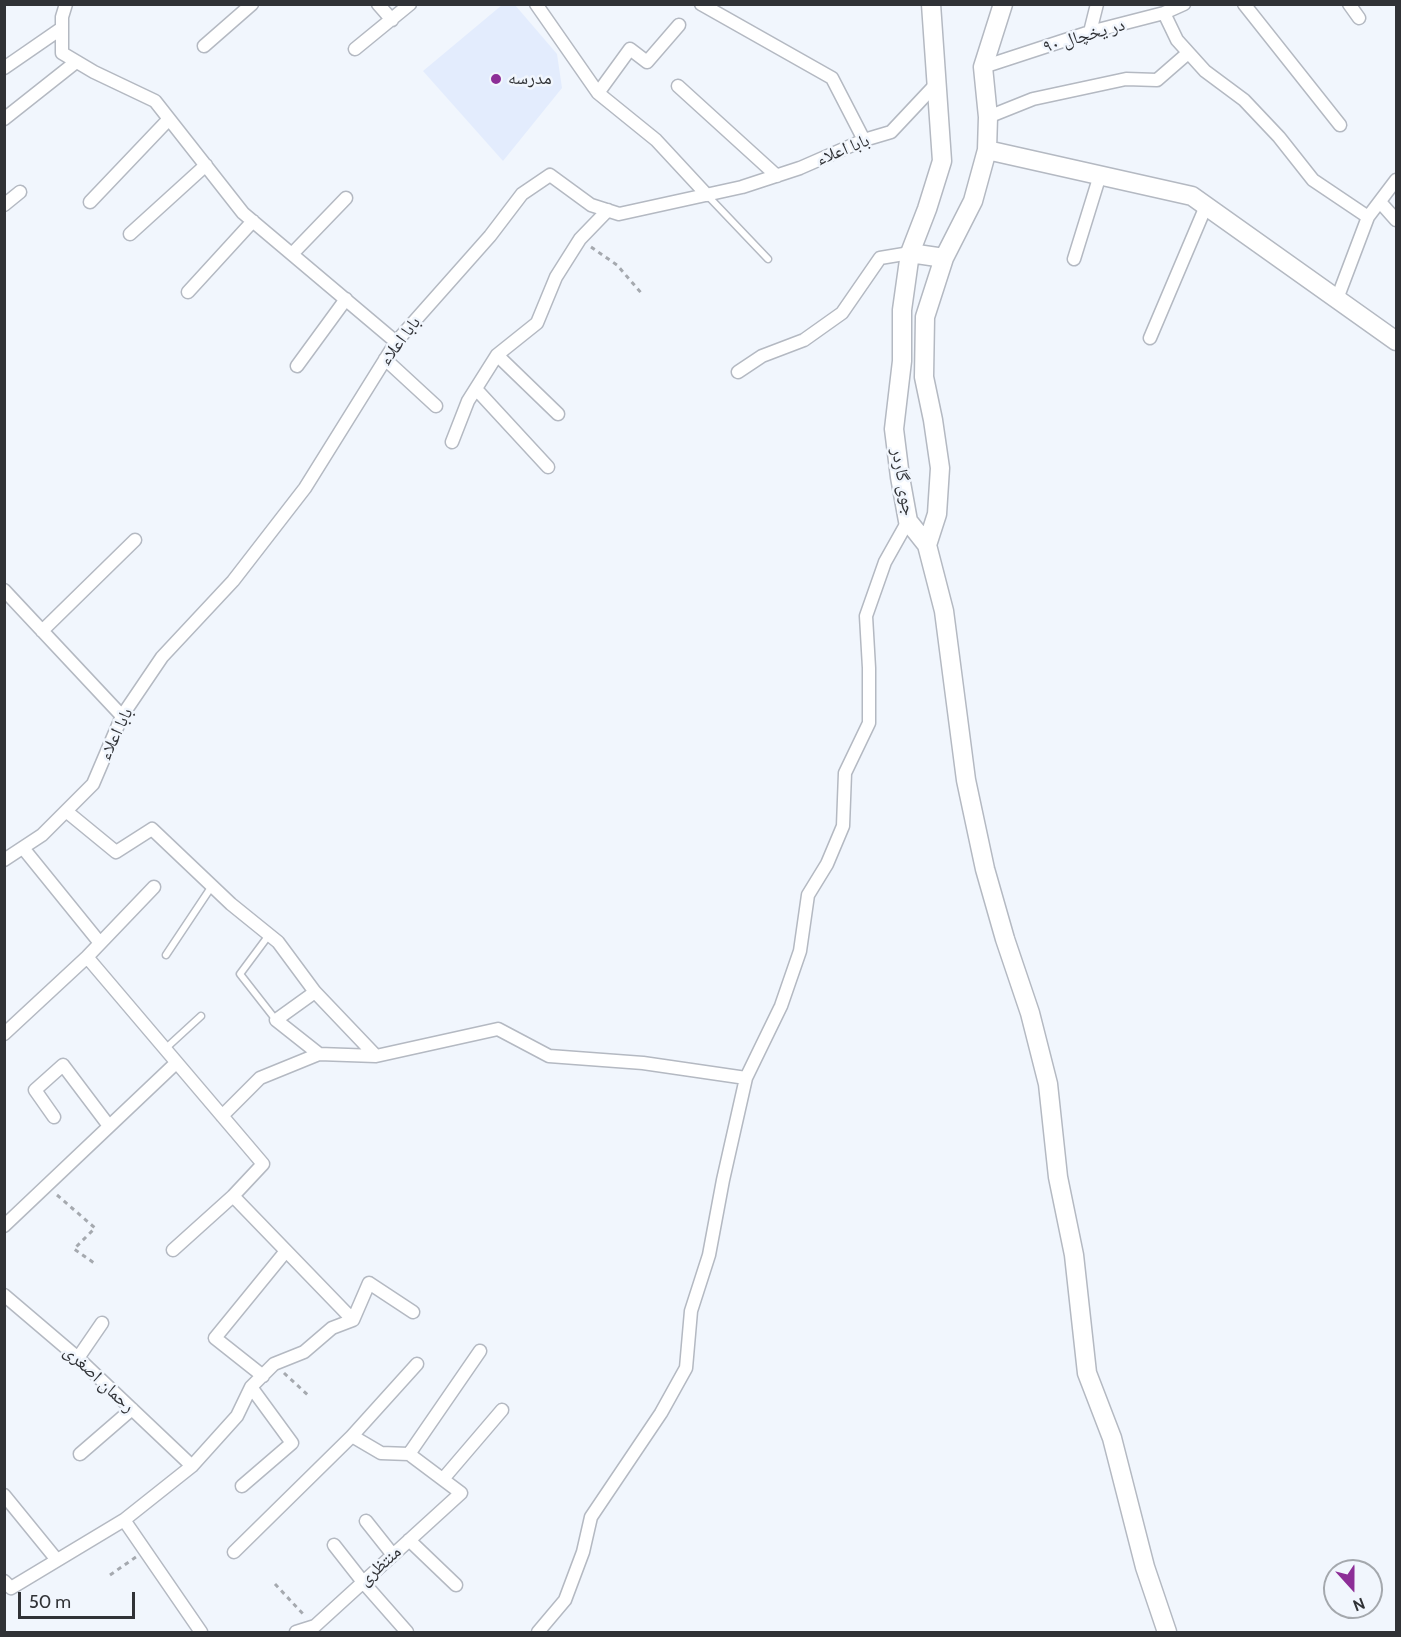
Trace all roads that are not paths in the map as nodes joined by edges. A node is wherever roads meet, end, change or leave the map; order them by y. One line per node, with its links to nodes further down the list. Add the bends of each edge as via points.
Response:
1 (66, 4): 17 (street)
2 (252, 4): 19 (street)
3 (378, 4): 15 (street)
4 (410, 4): 15 (street)
5 (536, 4): 27 (street)
6 (701, 4): 32 (street, via 832,78)
7 (931, 4): 25 (street, جوی گاردر)
8 (1003, 4): 23 (street, جوی گاردر)
9 (1097, 4): 18 (street)
10 (1184, 4): 13 (street, در یخچال ۹۰)
11 (1244, 4): 31 (street)
12 (1349, 4): 14 (street)
13 (1164, 13): 18 (street, در یخچال ۹۰); 21 (street)
14 (1359, 18)
15 (392, 20): 20 (street)
16 (679, 25): 27 (street, via 647,62 630,49)
17 (62, 28): 22 (street, via 62,53); 24 (street)
18 (1090, 32): 23 (street, در یخچال ۹۰)
19 (204, 46)
20 (355, 49)
21 (1188, 53): 28 (street, via 1157,80 1126,79 1033,99); 46 (street, via 1251,107 1313,180)
22 (76, 62): 29 (street); 30 (street, via 155,101)
23 (983, 67): 28 (street, جوی گاردر)
24 (4, 68)
25 (937, 83): 32 (street, بابا اعلاء, via 891,132); 50 (street, جوی گاردر, via 942,161)
26 (678, 86): 36 (street)
27 (598, 93): 39 (street, via 656,140)
28 (988, 117): 33 (street, جوی گاردر)
29 (4, 119)
30 (169, 119): 34 (street); 41 (street)
31 (1340, 125)
32 (864, 140): 36 (street, بابا اعلاء)
33 (987, 150): 35 (street); 52 (street, جوی گاردر, via 973,201)
34 (206, 165): 48 (street); 49 (street)
35 (1100, 175): 44 (street, via 1192,196); 54 (street)
36 (777, 176): 39 (street, بابا اعلاء)
37 (1396, 180): 42 (street)
38 (20, 192): 43 (street)
39 (707, 195): 45 (street, بابا اعلاء, via 619,214); 53 (lane)
40 (346, 198): 51 (street)
41 (90, 202)
42 (1380, 202): 46 (street); 47 (street)
43 (4, 205)
44 (1206, 206): 57 (street); 58 (street)
45 (608, 210): 60 (street, بابا اعلاء, via 591,205 550,174 522,194); 61 (street, via 580,239 556,277 537,323)
46 (1368, 217): 57 (street)
47 (1396, 220)
48 (252, 221): 51 (street); 55 (street)
49 (130, 234)
50 (910, 253): 52 (street); 64 (street, via 880,258 842,313 804,340 762,356); 70 (street, جوی گاردر, via 894,429)
51 (292, 254): 56 (street)
52 (944, 258): 72 (street, جوی گاردر, via 925,317 924,377 940,468 937,514)
53 (768, 259)
54 (1074, 259)
55 (188, 292)
56 (346, 299): 60 (street); 63 (street)
57 (1337, 299): 59 (street)
58 (1150, 338)
59 (1396, 341)
60 (396, 342): 62 (street, بابا اعلاء)
61 (497, 355): 65 (street); 67 (street)
62 (385, 359): 66 (street); 75 (street, بابا اعلاء, via 305,488 233,581 162,657)
63 (297, 366)
64 (738, 372)
65 (476, 389): 68 (street); 69 (street)
66 (436, 406)
67 (558, 414)
68 (452, 442)
69 (548, 467)
70 (908, 521): 72 (street, جوی گاردر); 93 (street, via 885,562 866,616 869,723 845,773 843,826 808,895 800,951 781,1006)
71 (135, 540): 74 (street)
72 (927, 545): 133 (street, via 944,611 966,780 985,869 1048,1084 1087,1373 1112,1438 1145,1567)
73 (4, 590): 74 (street)
74 (42, 631): 75 (street)
75 (122, 716): 76 (street, بابا اعلاء, via 93,784)
76 (66, 811): 77 (street, بابا اعلاء); 80 (street, via 117,852 152,829)
77 (23, 848): 78 (street, بابا اعلاء); 82 (street)
78 (7, 854)
79 (154, 886): 82 (street)
80 (212, 886): 81 (street); 83 (lane)
81 (268, 934): 85 (street); 87 (lane, via 240,974)
82 (100, 943): 84 (street)
83 (166, 955)
84 (87, 957): 88 (street); 89 (street)
85 (315, 992): 87 (street); 91 (street)
86 (201, 1016): 89 (lane)
87 (276, 1020): 90 (street)
88 (6, 1029)
89 (165, 1050): 92 (street)
90 (319, 1054): 91 (street); 94 (street, via 260,1078)
91 (376, 1056): 93 (street, via 498,1029 549,1056 644,1063)
92 (176, 1063): 94 (street); 96 (street)
93 (746, 1078): 132 (street, via 709,1255 691,1311 686,1368 661,1413 591,1517 565,1600)
94 (222, 1116): 97 (street, via 263,1164)
95 (54, 1117): 96 (street, via 34,1090 63,1065)
96 (110, 1126): 98 (street)
97 (232, 1196): 99 (street); 100 (street)
98 (4, 1226)
99 (173, 1250)
100 (286, 1251): 103 (street); 108 (street, via 215,1338)
101 (6, 1299): 106 (street, رحمان اصغری)
102 (414, 1312): 103 (street, via 369,1283)
103 (353, 1320): 108 (street, via 332,1328 304,1352 274,1364)
104 (102, 1323): 106 (street)
105 (480, 1351): 114 (street)
106 (78, 1358): 110 (street, رحمان اصغری)
107 (417, 1364): 112 (street)
108 (262, 1376): 109 (street)
109 (251, 1387): 115 (street, via 237,1416); 117 (street, via 292,1443)
110 (132, 1409): 113 (street); 115 (street, رحمان اصغری)
111 (502, 1410): 116 (street)
112 (352, 1436): 114 (street, via 381,1453); 123 (street)
113 (80, 1454)
114 (409, 1454): 116 (street)
115 (192, 1466): 119 (street)
116 (443, 1479): 121 (street, منتظری, via 461,1493)
117 (242, 1486)
118 (4, 1496): 125 (street)
119 (124, 1520): 125 (street); 129 (street)
120 (366, 1521): 124 (street)
121 (409, 1540): 124 (street, منتظری); 128 (street)
122 (334, 1545): 127 (street)
123 (234, 1552)
124 (393, 1555): 127 (street, منتظری)
125 (57, 1560): 126 (street, via 11,1588)
126 (4, 1581)
127 (363, 1582): 130 (street, منتظری, via 315,1626); 131 (street)
128 (456, 1585)
129 (201, 1632)
130 (296, 1632)
131 (407, 1632)
132 (538, 1632)
133 (1167, 1632)

